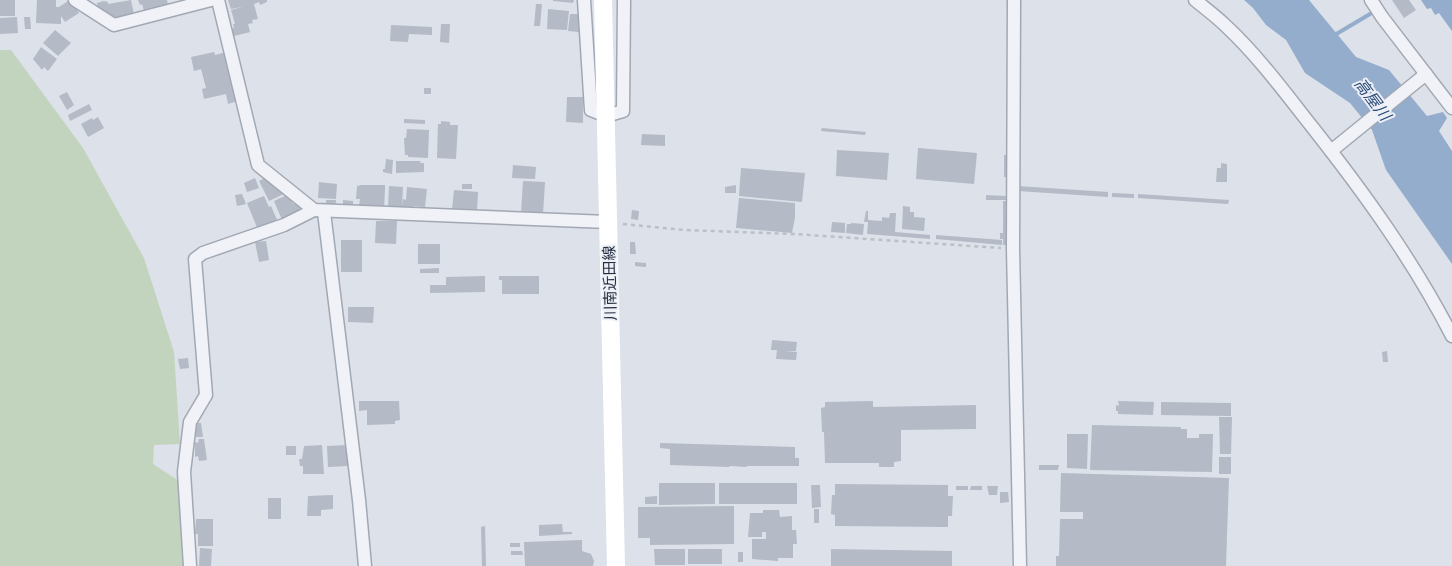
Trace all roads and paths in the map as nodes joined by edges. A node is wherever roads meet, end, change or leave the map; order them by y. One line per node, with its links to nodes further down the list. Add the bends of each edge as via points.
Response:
1 (75, 0): 2 (street, via 114,25)
2 (211, 0)
3 (218, 0): 14 (street, via 258,165)
4 (584, 0): 12 (street, via 591,110)
5 (603, 0): 12 (main road, 川南近田線)
6 (624, 0): 12 (street, via 623,111)
7 (1014, 0): 16 (street)
8 (1195, 0): 13 (street, via 1233,33)
9 (1371, 0): 10 (street)
10 (1423, 76): 11 (street); 13 (street)
11 (1452, 108)
12 (606, 116): 15 (main road, 川南近田線)
13 (1335, 147): 17 (street, via 1434,302)
14 (319, 211): 15 (street); 18 (street, via 203,253 196,259 206,395 190,422 184,472); 19 (street, via 359,500)
15 (608, 222): 16 (path, via 684,230); 20 (main road, 川南近田線)
16 (1013, 249): 21 (street)
17 (1452, 336)
18 (190, 566)
19 (365, 566)
20 (616, 566)
21 (1020, 566)

